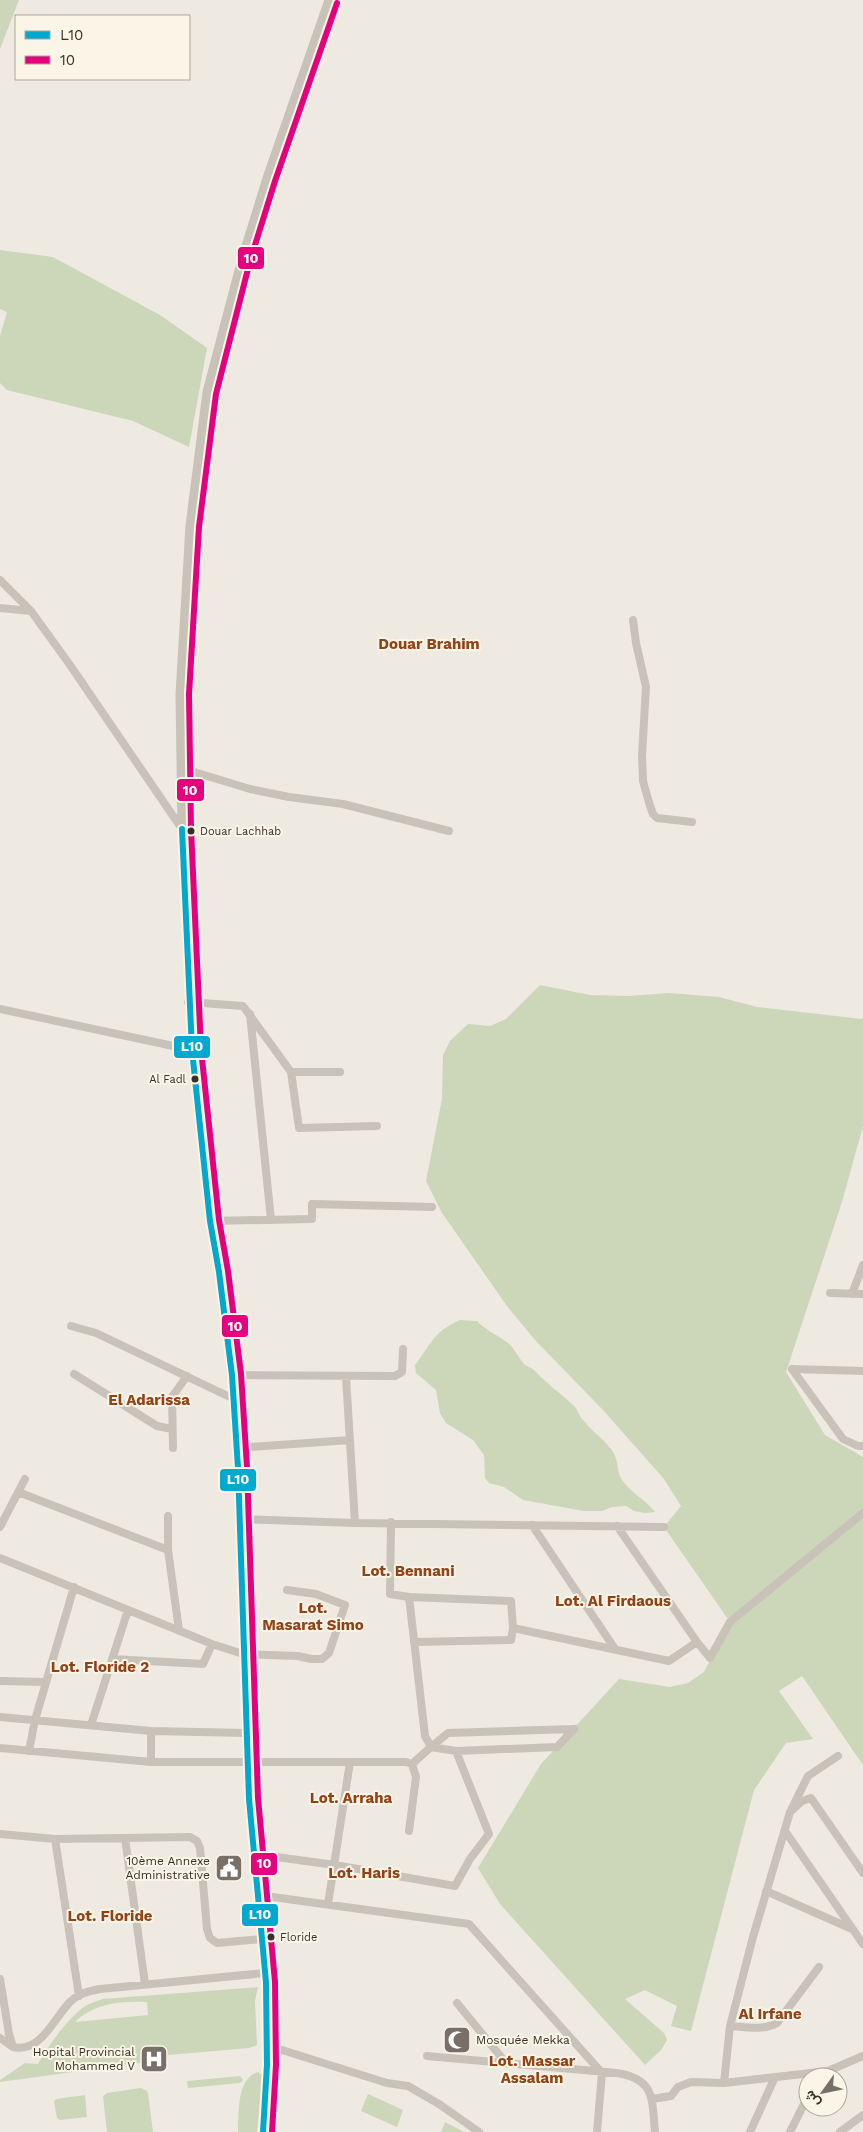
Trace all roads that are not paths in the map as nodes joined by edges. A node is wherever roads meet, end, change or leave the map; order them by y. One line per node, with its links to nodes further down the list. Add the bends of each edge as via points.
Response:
1 (329, 0): 6 (street, via 253,223 207,392 187,562 180,694)
2 (0, 580): 4 (street)
3 (1, 609): 4 (street)
4 (31, 612): 8 (street)
5 (633, 620): 7 (street, via 646,687 643,781 652,814 657,818)
6 (181, 768): 8 (street); 9 (street, via 250,789 343,804)
7 (692, 822)
8 (182, 829): 10 (street)
9 (449, 831)
10 (188, 1002): 12 (street, via 243,1006); 13 (street)
11 (0, 1009): 13 (street)
12 (250, 1014): 14 (street); 18 (street)
13 (192, 1050): 19 (street)
14 (291, 1072): 15 (street); 16 (street, via 299,1128)
15 (340, 1072)
16 (376, 1126)
17 (432, 1208): 18 (street, via 312,1204 312,1219)
18 (272, 1220): 19 (street)
19 (210, 1222): 28 (street, via 220,1272)
20 (863, 1265): 22 (street)
21 (830, 1293): 22 (street)
22 (852, 1294): 23 (street)
23 (863, 1294)
24 (71, 1326): 29 (street, via 96,1333)
25 (403, 1349): 30 (street, via 402,1372 395,1376)
26 (863, 1371): 34 (street, via 792,1370 843,1440)
27 (74, 1374): 32 (street, via 157,1426)
28 (232, 1375): 30 (street); 31 (street)
29 (187, 1376): 31 (street); 32 (street, via 172,1397)
30 (346, 1377): 33 (street)
31 (234, 1399): 36 (street)
32 (172, 1429): 35 (street)
33 (350, 1440): 36 (street); 43 (street)
34 (863, 1446)
35 (173, 1448)
36 (236, 1448): 41 (street)
37 (25, 1479): 38 (street)
38 (18, 1492): 46 (street); 48 (street)
39 (863, 1513): 57 (street, via 730,1622 710,1658)
40 (168, 1516): 48 (street)
41 (239, 1519): 43 (street); 60 (street)
42 (391, 1522): 43 (street); 44 (street); 52 (street, via 390,1594)
43 (355, 1523)
44 (532, 1525): 45 (street); 59 (street)
45 (617, 1526): 47 (street); 57 (street)
46 (0, 1527)
47 (664, 1527)
48 (168, 1550): 55 (street)
49 (0, 1558): 50 (street)
50 (74, 1588): 53 (street); 63 (street)
51 (287, 1590): 60 (street, via 316,1594 344,1605 329,1653 322,1659)
52 (409, 1597): 54 (street, via 511,1601); 56 (street)
53 (128, 1610): 55 (street); 61 (street)
54 (513, 1628): 56 (street, via 511,1640); 59 (street)
55 (179, 1630): 58 (street)
56 (414, 1642): 69 (street, via 424,1736)
57 (697, 1642): 59 (street, via 669,1661)
58 (212, 1644): 60 (street); 61 (street, via 203,1664)
59 (615, 1649)
60 (243, 1654): 68 (street)
61 (112, 1660): 66 (street)
62 (0, 1681): 63 (street)
63 (46, 1682): 65 (street)
64 (0, 1717): 65 (street)
65 (35, 1720): 66 (street); 71 (street)
66 (91, 1725): 67 (street)
67 (151, 1731): 68 (street); 74 (street)
68 (246, 1733): 76 (street)
69 (431, 1747): 72 (street); 72 (street, via 448,1733 574,1729 557,1747); 77 (street)
70 (0, 1748): 71 (street)
71 (29, 1751): 74 (street)
72 (456, 1751): 85 (street, via 489,1834 457,1884 453,1886)
73 (838, 1756): 78 (street, via 808,1776)
74 (151, 1762): 76 (street)
75 (350, 1762): 76 (street); 77 (street); 85 (street)
76 (248, 1763): 84 (street)
77 (412, 1764): 79 (street, via 416,1777)
78 (790, 1812): 80 (street); 86 (street, via 802,1801 812,1798)
79 (409, 1831)
80 (785, 1831): 87 (street); 90 (street)
81 (0, 1834): 83 (street)
82 (125, 1838): 83 (street); 91 (street, via 190,1837 197,1841 210,1938 217,1943); 96 (street)
83 (55, 1839): 97 (street)
84 (254, 1854): 85 (street); 88 (street)
85 (335, 1865): 89 (street)
86 (863, 1873)
87 (766, 1891): 90 (street); 99 (street)
88 (258, 1895): 89 (street); 91 (street)
89 (328, 1904): 107 (street, via 469,1924)
90 (853, 1930): 92 (street)
91 (262, 1940): 94 (street)
92 (863, 1944)
93 (819, 1967): 99 (street, via 777,2023 761,2028)
94 (265, 1973): 96 (street); 101 (street)
95 (0, 1979): 102 (street)
96 (145, 1984): 97 (street, via 100,1989)
97 (79, 1996): 102 (street, via 71,2001 36,2043 22,2049)
98 (457, 2003): 105 (street)
99 (730, 2026): 110 (street)
100 (0, 2038): 102 (street)
101 (266, 2045): 114 (street); 115 (street, via 387,2083 408,2086)
102 (13, 2047)
103 (427, 2056): 105 (street)
104 (863, 2056): 106 (street)
105 (506, 2063): 107 (street)
106 (841, 2067)
107 (602, 2073): 111 (street, via 636,2077); 116 (street)
108 (798, 2076): 109 (street)
109 (775, 2077): 110 (street); 118 (street)
110 (724, 2082): 111 (street, via 691,2082 678,2087 671,2096)
111 (652, 2099): 117 (street)
112 (863, 2115): 120 (street)
113 (798, 2116): 119 (street)
114 (263, 2132)
115 (479, 2132)
116 (597, 2132)
117 (655, 2132)
118 (750, 2132)
119 (790, 2132)
120 (840, 2132)

